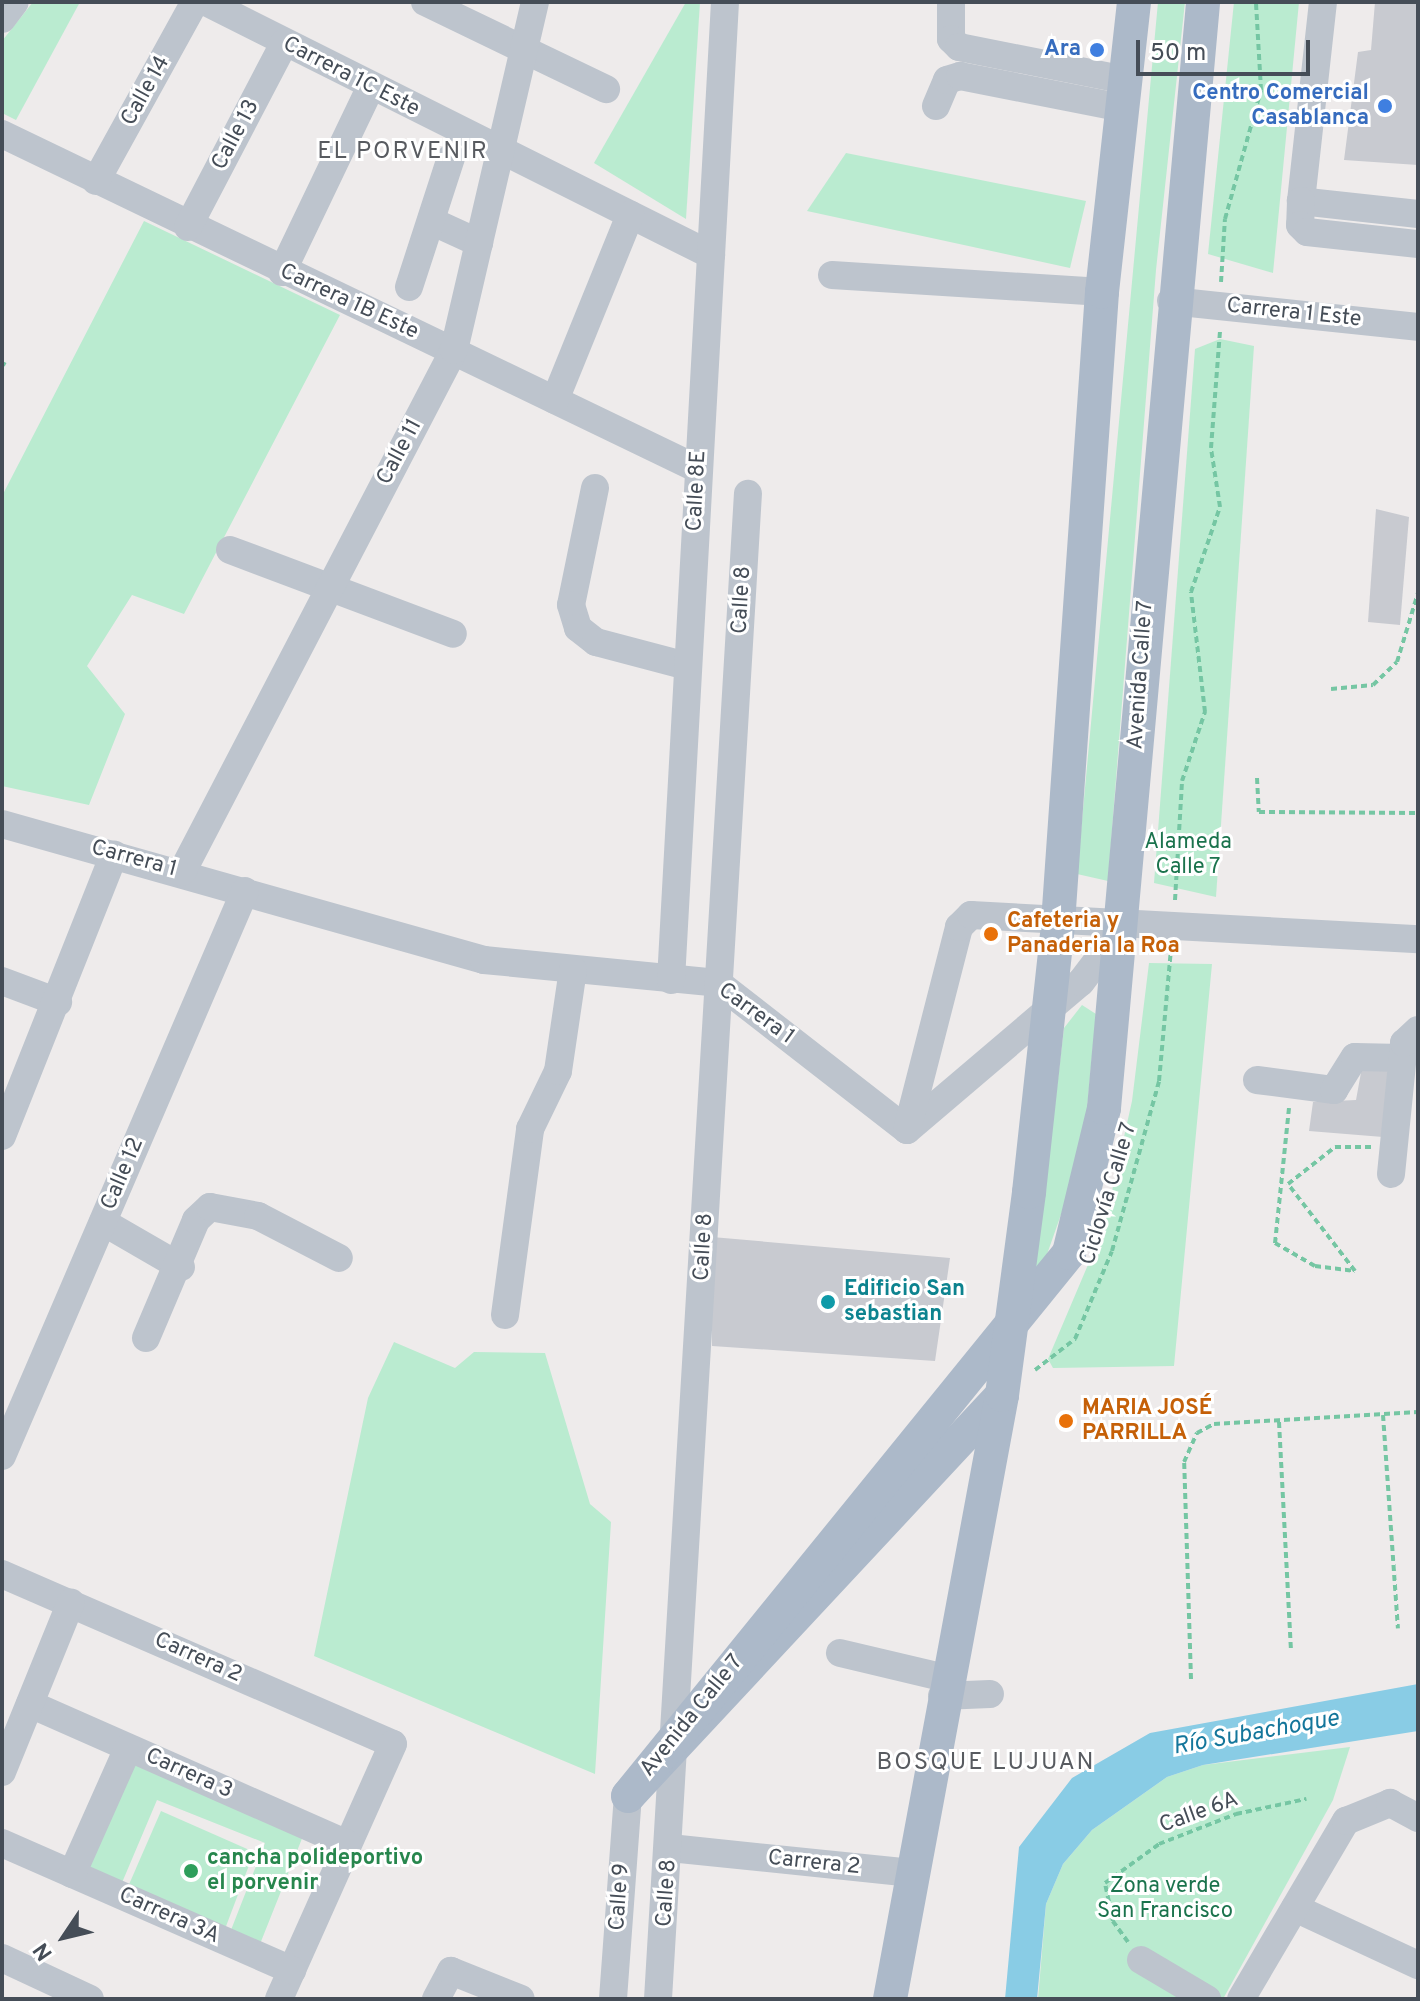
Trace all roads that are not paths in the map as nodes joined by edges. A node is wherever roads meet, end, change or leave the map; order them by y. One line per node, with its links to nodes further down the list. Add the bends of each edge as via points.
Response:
1 (15, 2): 11 (street)
2 (195, 2): 21 (street, Calle 14)
3 (206, 2): 12 (street, Carrera 1C Este)
4 (425, 2): 13 (street)
5 (535, 2): 13 (street, Calle 11)
6 (725, 2): 29 (street, Calle 8E)
7 (951, 2): 16 (street, via 951,39 959,47)
8 (1134, 2): 16 (main road)
9 (1203, 2): 34 (main road, Avenida Calle 7)
10 (1323, 2): 22 (street)
11 (2, 19)
12 (284, 43): 14 (street, Carrera 1C Este); 26 (street, Calle 13)
13 (525, 54): 15 (street); 19 (street, Calle 11)
14 (370, 88): 19 (street, Carrera 1C Este); 30 (street)
15 (606, 89)
16 (1125, 94): 17 (street, via 960,76 947,80); 33 (main road)
17 (936, 106)
18 (2, 134): 21 (street, Carrera 1B Este)
19 (499, 151): 24 (street, Carrera 1C Este); 27 (street, Calle 11)
20 (451, 158): 25 (street)
21 (96, 181): 26 (street, Carrera 1B Este)
22 (1301, 201): 23 (street); 28 (street, via 1300,225 1307,232)
23 (1418, 214)
24 (630, 215): 29 (street, Carrera 1C Este); 37 (street)
25 (431, 221): 27 (street); 32 (street)
26 (188, 227): 30 (street, Carrera 1B Este)
27 (479, 243): 36 (street, Calle 11)
28 (1418, 244)
29 (711, 255): 38 (street, Calle 8E)
30 (282, 272): 36 (street, Carrera 1B Este)
31 (832, 275): 33 (street)
32 (409, 287)
33 (1102, 292): 49 (main road)
34 (1171, 301): 35 (street, Carrera 1 Este); 50 (main road, Avenida Calle 7)
35 (1418, 327)
36 (454, 350): 37 (street, Carrera 1B Este); 42 (street, Calle 11)
37 (555, 400): 38 (street, Carrera 1B Este)
38 (698, 469): 44 (street, Calle 8E)
39 (595, 488): 44 (street, via 571,605 578,628 596,642)
40 (748, 494): 55 (street, Calle 8)
41 (230, 550): 42 (street)
42 (328, 587): 43 (street); 47 (street, Calle 11)
43 (453, 634)
44 (687, 666): 53 (street, Calle 8E)
45 (2, 824): 46 (street, Carrera 1)
46 (114, 854): 47 (street, Carrera 1); 57 (street)
47 (182, 872): 48 (street, Carrera 1)
48 (245, 891): 52 (street, Carrera 1, via 484,960); 64 (street, Calle 12)
49 (1058, 923): 50 (street); 56 (main road); 61 (street, via 964,919)
50 (1122, 927): 51 (street); 56 (street, via 1097,966); 79 (main road, Avenida Calle 7, via 1104,1108 1069,1253)
51 (1418, 939)
52 (573, 970): 53 (street, Carrera 1); 67 (street, via 558,1071 530,1129)
53 (671, 980): 55 (street, Carrera 1)
54 (2, 981): 57 (street)
55 (718, 983): 61 (street, Carrera 1); 83 (street, Calle 8)
56 (1051, 1000): 61 (street); 69 (main road)
57 (58, 1002): 62 (street)
58 (1418, 1030): 59 (street, via 1404,1043)
59 (1402, 1058): 60 (street, via 1355,1057 1334,1090); 63 (street)
60 (1257, 1080)
61 (907, 1130)
62 (2, 1136)
63 (1392, 1161)
64 (103, 1222): 66 (street); 70 (street, Calle 12)
65 (339, 1258): 66 (street, via 258,1216 218,1205 196,1220)
66 (181, 1267): 68 (street)
67 (505, 1315)
68 (146, 1338)
69 (1002, 1395): 74 (main road); 79 (main road, Avenida Calle 7)
70 (2, 1456)
71 (2, 1574): 72 (street, Carrera 2)
72 (71, 1602): 76 (street); 82 (street, Carrera 2, via 393,1744)
73 (840, 1653): 74 (street)
74 (944, 1687): 75 (street); 84 (main road)
75 (990, 1694)
76 (30, 1704): 77 (street, Carrera 3); 78 (street)
77 (128, 1748): 82 (street, Carrera 3); 85 (street)
78 (2, 1772)
79 (628, 1796): 95 (street, Calle 9)
80 (1418, 1818): 86 (street, via 1390,1803 1346,1821)
81 (2, 1843): 85 (street, Carrera 3A)
82 (348, 1844): 90 (street)
83 (670, 1848): 84 (street, Carrera 2); 96 (street, Calle 8)
84 (910, 1873): 97 (main road)
85 (72, 1874): 90 (street, Carrera 3A)
86 (1295, 1908): 89 (street); 99 (street)
87 (2, 1958): 91 (street)
88 (1141, 1960): 98 (street)
89 (1418, 1965)
90 (292, 1970): 92 (street)
91 (90, 1999)
92 (279, 1999)
93 (436, 1999): 94 (street, via 451,1971)
94 (521, 1999)
95 (613, 1999)
96 (658, 1999)
97 (890, 1999)
98 (1207, 1999)
99 (1241, 1999)

